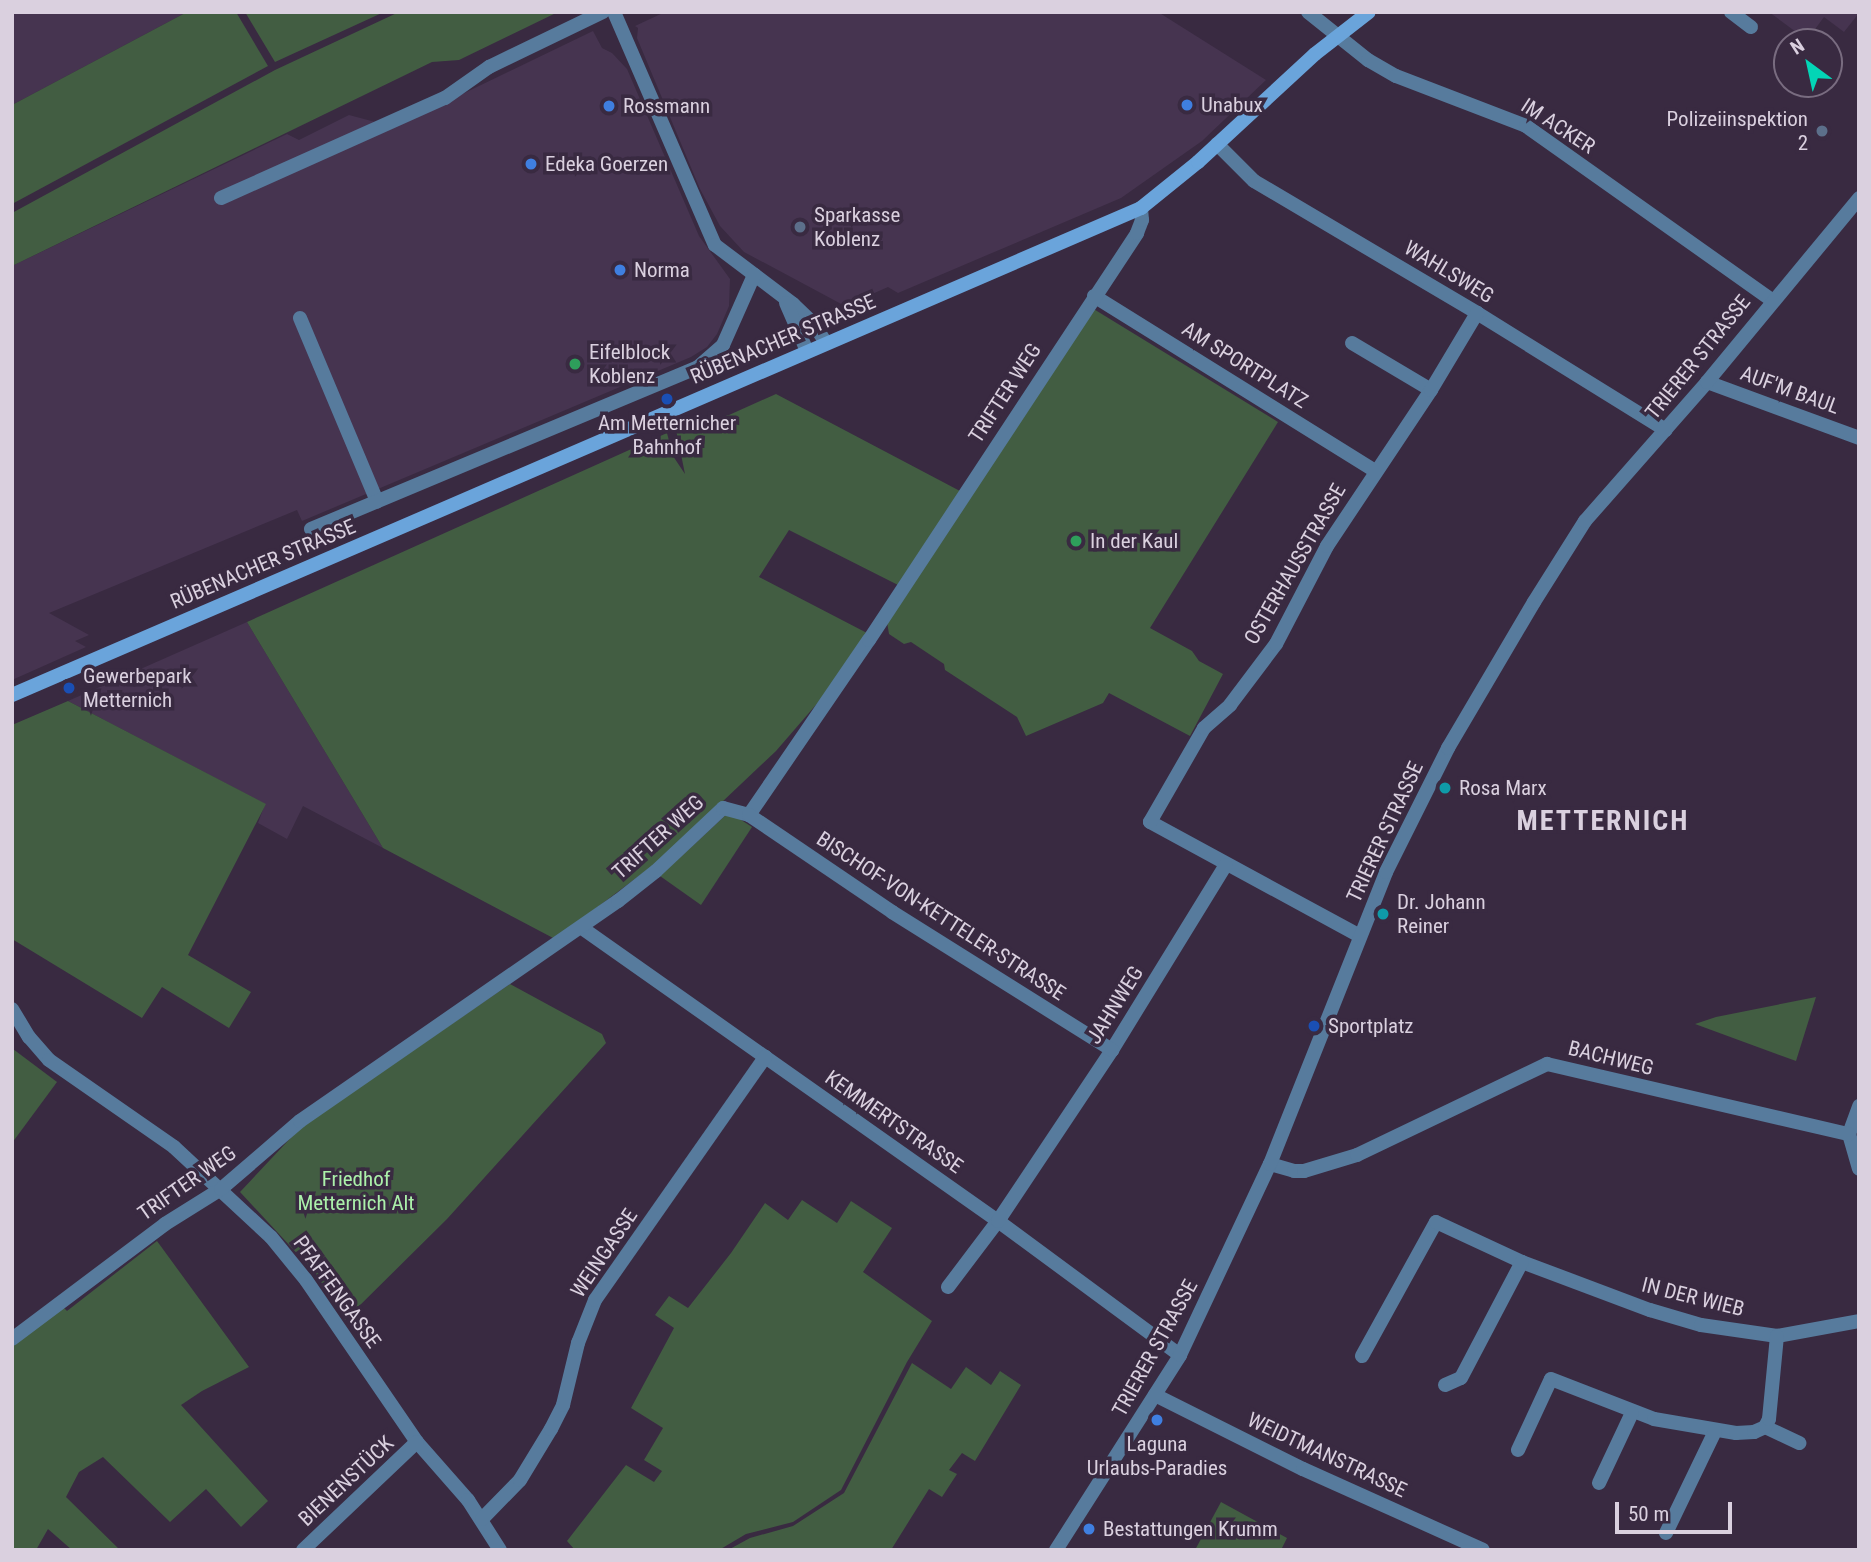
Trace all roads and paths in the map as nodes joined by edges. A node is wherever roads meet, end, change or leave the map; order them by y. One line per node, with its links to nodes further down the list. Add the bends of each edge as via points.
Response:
1 (603, 12): 9 (street, via 489,67 445,98)
2 (614, 12): 12 (street, via 709,235 722,252)
3 (1308, 12): 7 (street, IM ACKER)
4 (1369, 12): 7 (main road, RÜBENACHER STRASSE)
5 (1731, 12): 6 (street)
6 (1751, 27)
7 (1338, 35): 8 (main road, RÜBENACHER STRASSE); 15 (street, IM ACKER, via 1396,76 1526,126)
8 (1217, 144): 11 (main road, RÜBENACHER STRASSE); 16 (street, WAHLSWEG, via 1254,181)
9 (220, 198)
10 (1859, 198): 15 (street, TRIERER STRASSE)
11 (1141, 208): 14 (street, TRIFTER WEG, via 1137,233); 18 (main road, RÜBENACHER STRASSE)
12 (754, 275): 13 (street); 26 (street, RÜBENACHER STRASSE, via 723,345 707,362)
13 (782, 295): 18 (street, via 814,324); 20 (street)
14 (1094, 296): 25 (street, AM SPORTPLATZ); 29 (street, TRIFTER WEG, via 869,640)
15 (1772, 300): 21 (street, TRIERER STRASSE)
16 (1477, 313): 22 (street, OSTERHAUSSTRASSE); 23 (street, WAHLSWEG)
17 (300, 318): 26 (street, RÜBENACHER STRASSE)
18 (826, 343): 20 (main road, RÜBENACHER STRASSE)
19 (1352, 343): 22 (street)
20 (807, 351): 28 (main road, RÜBENACHER STRASSE)
21 (1707, 382): 23 (street, TRIERER STRASSE); 24 (street, AUF'M BAUL)
22 (1431, 390): 25 (street, OSTERHAUSSTRASSE)
23 (1666, 430): 32 (street, TRIERER STRASSE, via 1585,521 1534,602 1431,782)
24 (1859, 438)
25 (1375, 471): 30 (street, OSTERHAUSSTRASSE, via 1327,546 1276,644 1230,705 1204,728 1150,822)
26 (377, 501): 27 (street, RÜBENACHER STRASSE)
27 (311, 529)
28 (12, 695)
29 (748, 815): 31 (street, TRIFTER WEG, via 723,808 656,871); 34 (street, BISCHOF-VON-KETTELER-STRASSE)
30 (1226, 865): 32 (street); 34 (street, JAHNWEG)
31 (582, 928): 35 (street, KEMMERTSTRASSE); 40 (street, TRIFTER WEG, via 300,1122)
32 (1360, 936): 38 (street, TRIERER STRASSE)
33 (12, 1009): 40 (street, PFAFFENGASSE, via 50,1060 174,1147)
34 (1112, 1050): 41 (street, JAHNWEG)
35 (765, 1057): 41 (street, KEMMERTSTRASSE); 58 (street, WEINGASSE, via 595,1300 578,1343 563,1405 551,1429 520,1480)
36 (1859, 1106): 37 (street)
37 (1849, 1134): 38 (street, BACHWEG, via 1547,1064 1357,1155 1304,1171); 39 (street)
38 (1270, 1164): 47 (street, TRIERER STRASSE)
39 (1859, 1169)
40 (221, 1189): 46 (street, TRIFTER WEG, via 165,1224); 54 (street, PFAFFENGASSE, via 271,1237 306,1280)
41 (998, 1221): 43 (street, JAHNWEG); 47 (street, KEMMERTSTRASSE)
42 (1522, 1262): 45 (street, IN DER WIEB, via 1678,1319); 48 (street, IN DER WIEB, via 1436,1222); 49 (street, via 1461,1378)
43 (948, 1287)
44 (1859, 1321): 45 (street, IN DER WIEB)
45 (1777, 1336): 52 (street)
46 (12, 1339)
47 (1180, 1355): 50 (street, TRIERER STRASSE)
48 (1362, 1356)
49 (1444, 1385)
50 (1155, 1395): 62 (street, TRIERER STRASSE); 63 (street, WEIDTMANSTRASSE, via 1303,1469)
51 (1632, 1413): 53 (street); 56 (street, via 1551,1379); 57 (street)
52 (1765, 1427): 53 (street, via 1745,1434); 55 (street)
53 (1715, 1431): 59 (street)
54 (417, 1442): 58 (street, PFAFFENGASSE); 60 (street, BIENENSTÜCK)
55 (1799, 1443)
56 (1518, 1450)
57 (1599, 1483)
58 (482, 1519): 61 (street, PFAFFENGASSE)
59 (1665, 1533)
60 (303, 1550)
61 (500, 1550)
62 (1056, 1550)
63 (1483, 1550)

